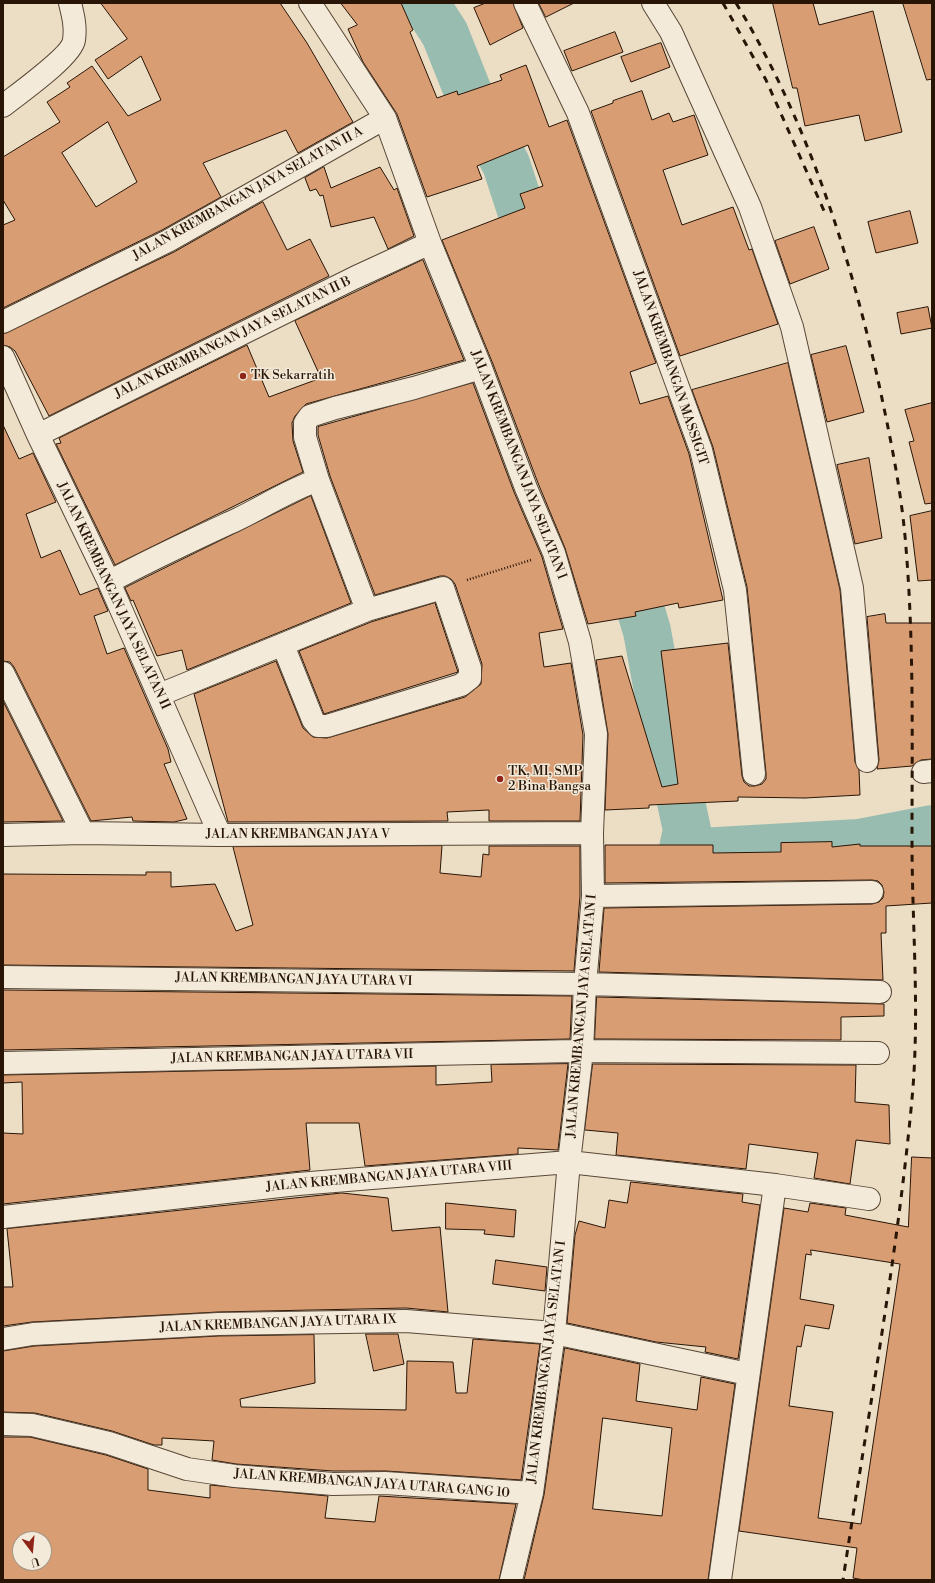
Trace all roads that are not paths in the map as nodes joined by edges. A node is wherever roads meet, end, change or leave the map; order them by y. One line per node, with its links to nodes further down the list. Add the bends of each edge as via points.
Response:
1 (310, 3): 6 (street, JALAN KREMBANGAN JAYA SELATAN I)
2 (525, 3): 19 (street, JALAN KREMBANGAN MASSIGIT, via 578,113 700,450 735,590)
3 (653, 3): 18 (street, via 671,32 750,207 792,327 852,588)
4 (72, 12): 5 (street, via 74,41 67,54)
5 (3, 106)
6 (385, 118): 7 (street, JALAN KREMBANGAN JAYA SELATAN I); 8 (street, JALAN KREMBANGAN JAYA SELATAN II A, via 168,241)
7 (430, 243): 10 (street, JALAN KREMBANGAN JAYA SELATAN I); 11 (street, JALAN KREMBANGAN JAYA SELATAN II B)
8 (3, 322)
9 (3, 357): 11 (street, JALAN KREMBANGAN JAYA SELATAN II)
10 (481, 368): 12 (street, via 310,416 305,423 305,437); 21 (street, JALAN KREMBANGAN JAYA SELATAN I, via 526,488 554,553 580,642 596,734)
11 (38, 435): 13 (street, JALAN KREMBANGAN JAYA SELATAN II)
12 (318, 480): 13 (street, via 294,489); 14 (street)
13 (109, 582): 17 (street, JALAN KREMBANGAN JAYA SELATAN II)
14 (367, 610): 15 (street); 15 (street, via 444,588 470,668 470,678 461,685 327,726 318,726 313,720)
15 (284, 645): 17 (street)
16 (3, 673): 20 (street)
17 (159, 695): 23 (street, JALAN KREMBANGAN JAYA SELATAN II)
18 (867, 761)
19 (754, 774)
20 (83, 833): 22 (street, JALAN KREMBANGAN JAYA V); 23 (street, JALAN KREMBANGAN JAYA V)
21 (592, 833): 23 (street, JALAN KREMBANGAN JAYA V); 25 (street, JALAN KREMBANGAN JAYA SELATAN I)
22 (3, 835)
23 (220, 835)
24 (872, 892): 25 (street)
25 (593, 896): 27 (street, JALAN KREMBANGAN JAYA SELATAN I)
26 (3, 977): 27 (street, JALAN KREMBANGAN JAYA UTARA VI)
27 (585, 984): 28 (street, JALAN KREMBANGAN JAYA UTARA VI); 29 (street, JALAN KREMBANGAN JAYA SELATAN I)
28 (880, 992)
29 (582, 1051): 30 (street, JALAN KREMBANGAN JAYA UTARA VII); 31 (street, JALAN KREMBANGAN JAYA UTARA VII); 32 (street, JALAN KREMBANGAN JAYA SELATAN I)
30 (878, 1053)
31 (3, 1063)
32 (569, 1162): 33 (street, JALAN KREMBANGAN JAYA UTARA VIII); 35 (street, JALAN KREMBANGAN JAYA UTARA VIII, via 298,1184); 36 (street, JALAN KREMBANGAN JAYA SELATAN I)
33 (775, 1185): 34 (street, JALAN KREMBANGAN JAYA UTARA VIII); 38 (street)
34 (869, 1199)
35 (3, 1217)
36 (554, 1333): 37 (street, JALAN KREMBANGAN JAYA UTARA IX, via 406,1321 218,1324 33,1334); 38 (street, JALAN KREMBANGAN JAYA UTARA IX); 40 (street, JALAN KREMBANGAN JAYA SELATAN I)
37 (3, 1338)
38 (748, 1374): 42 (street)
39 (3, 1424): 40 (street, JALAN KREMBANGAN JAYA UTARA GANG 10, via 40,1427 109,1443 187,1469 214,1473 333,1484 385,1483)
40 (532, 1494): 41 (street, JALAN KREMBANGAN JAYA SELATAN I)
41 (511, 1580)
42 (720, 1580)

